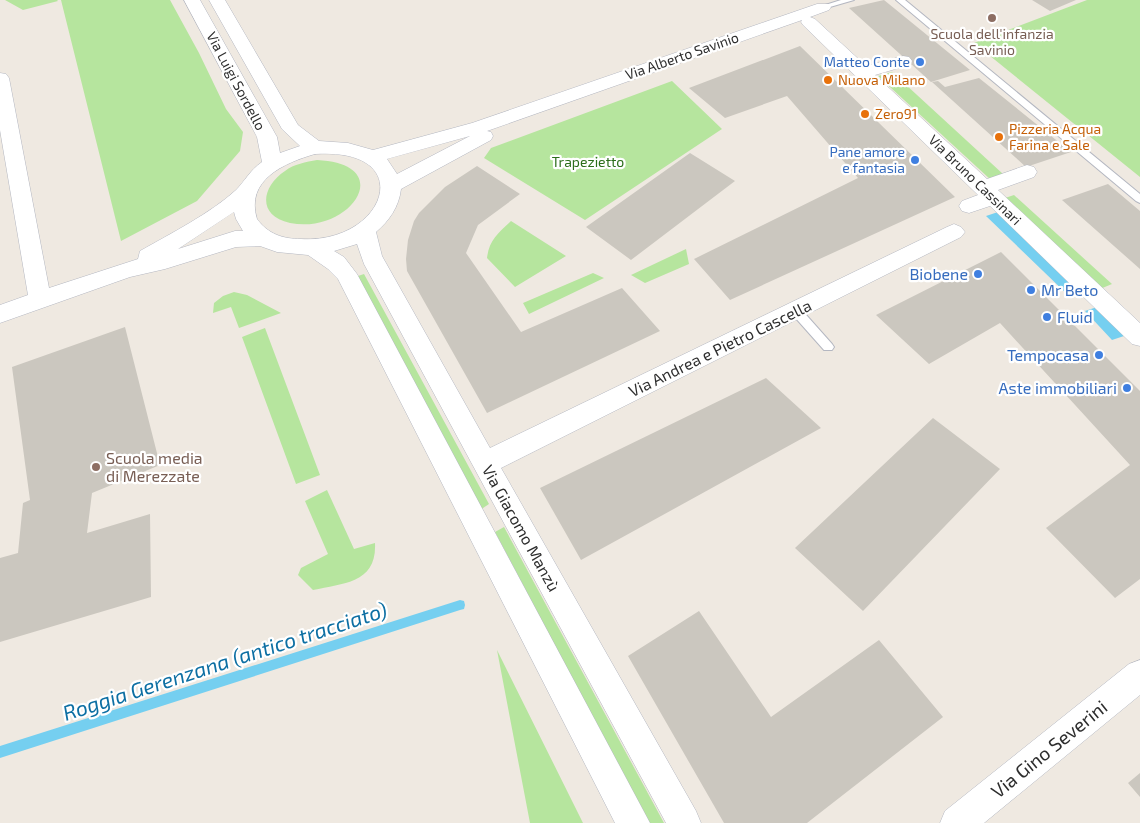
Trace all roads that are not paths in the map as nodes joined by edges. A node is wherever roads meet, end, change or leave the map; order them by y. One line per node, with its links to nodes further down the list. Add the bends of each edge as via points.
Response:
1 (192, 0): 14 (street, Via Luigi Sordello, via 267,137)
2 (217, 0): 12 (street, Via Luigi Sordello, via 291,129)
3 (850, 0): 5 (lane)
4 (900, 0): 19 (lane)
5 (826, 3): 10 (street, Via Alberto Savinio)
6 (811, 32): 8 (street, Via Bruno Cassinari)
7 (903, 61): 8 (street)
8 (863, 73): 17 (street, Via Bruno Cassinari)
9 (0, 78): 11 (street)
10 (541, 105): 13 (street, Via Alberto Savinio, via 479,127); 16 (street, Via Alberto Savinio)
11 (4, 127): 26 (street)
12 (315, 148): 13 (street, via 340,148); 14 (street)
13 (371, 157): 16 (street, via 386,169)
14 (272, 164): 18 (street, via 252,182)
15 (1027, 172): 17 (street)
16 (391, 186): 21 (street, via 386,209)
17 (988, 192): 20 (street); 29 (street, Via Bruno Cassinari)
18 (246, 193): 23 (street, via 244,213 247,222); 25 (street, via 200,226)
19 (1140, 199)
20 (969, 206)
21 (365, 230): 24 (street); 31 (street, Via Giacomo Manzù, via 371,256)
22 (954, 232): 27 (street, Via Andrea e Pietro Cascella)
23 (263, 238): 24 (street, via 285,246); 25 (street, via 235,239 165,262)
24 (311, 248): 33 (street, via 336,263 346,274)
25 (126, 270): 26 (street)
26 (40, 300): 28 (street)
27 (796, 311): 30 (lane); 31 (street, Via Andrea e Pietro Cascella)
28 (0, 314)
29 (1140, 337)
30 (828, 347)
31 (485, 463): 34 (street, Via Giacomo Manzù)
32 (1140, 675): 35 (street, Via Gino Severini)
33 (634, 823)
34 (684, 823)
35 (957, 823)

